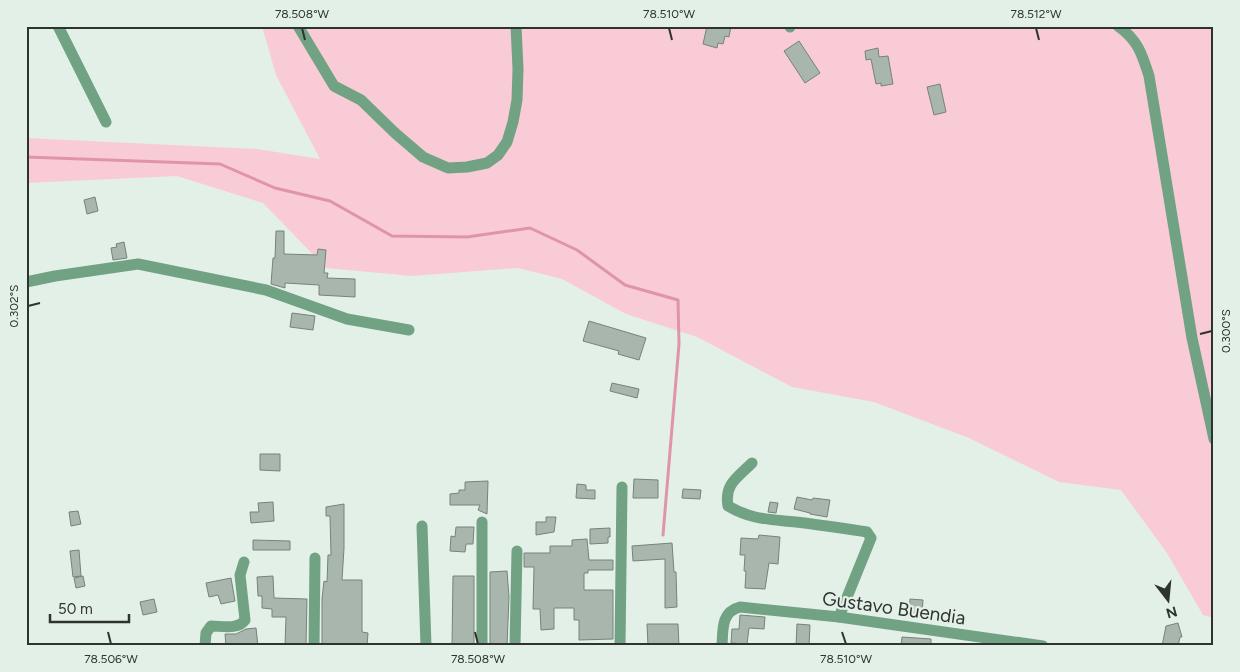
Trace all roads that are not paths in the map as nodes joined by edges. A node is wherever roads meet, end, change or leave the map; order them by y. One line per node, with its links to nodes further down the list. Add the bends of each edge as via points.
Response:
1 (58, 26): 5 (street)
2 (298, 26): 3 (street, via 334,86 361,100 394,134 423,156 448,168 487,163 507,142 517,100)
3 (516, 26)
4 (1118, 26): 8 (street, via 1130,34 1140,50 1149,76 1192,338)
5 (106, 122)
6 (26, 282): 7 (street, via 138,264 266,290 347,319)
7 (409, 330)
8 (1214, 439)
9 (752, 463): 16 (street, via 728,487 728,506 761,519 866,532 871,538)
10 (622, 487): 22 (street)
11 (482, 522): 20 (street)
12 (422, 526): 19 (street)
13 (517, 551): 21 (street)
14 (315, 558): 18 (street)
15 (244, 562): 17 (street, via 240,575 245,620 236,626 211,626 206,633)
16 (839, 617): 23 (street, Gustavo Buendia, via 740,607 730,611 724,622); 24 (street, Gustavo Buendia)
17 (205, 646)
18 (314, 646)
19 (426, 646)
20 (482, 646)
21 (515, 646)
22 (620, 646)
23 (722, 646)
24 (1043, 646)

